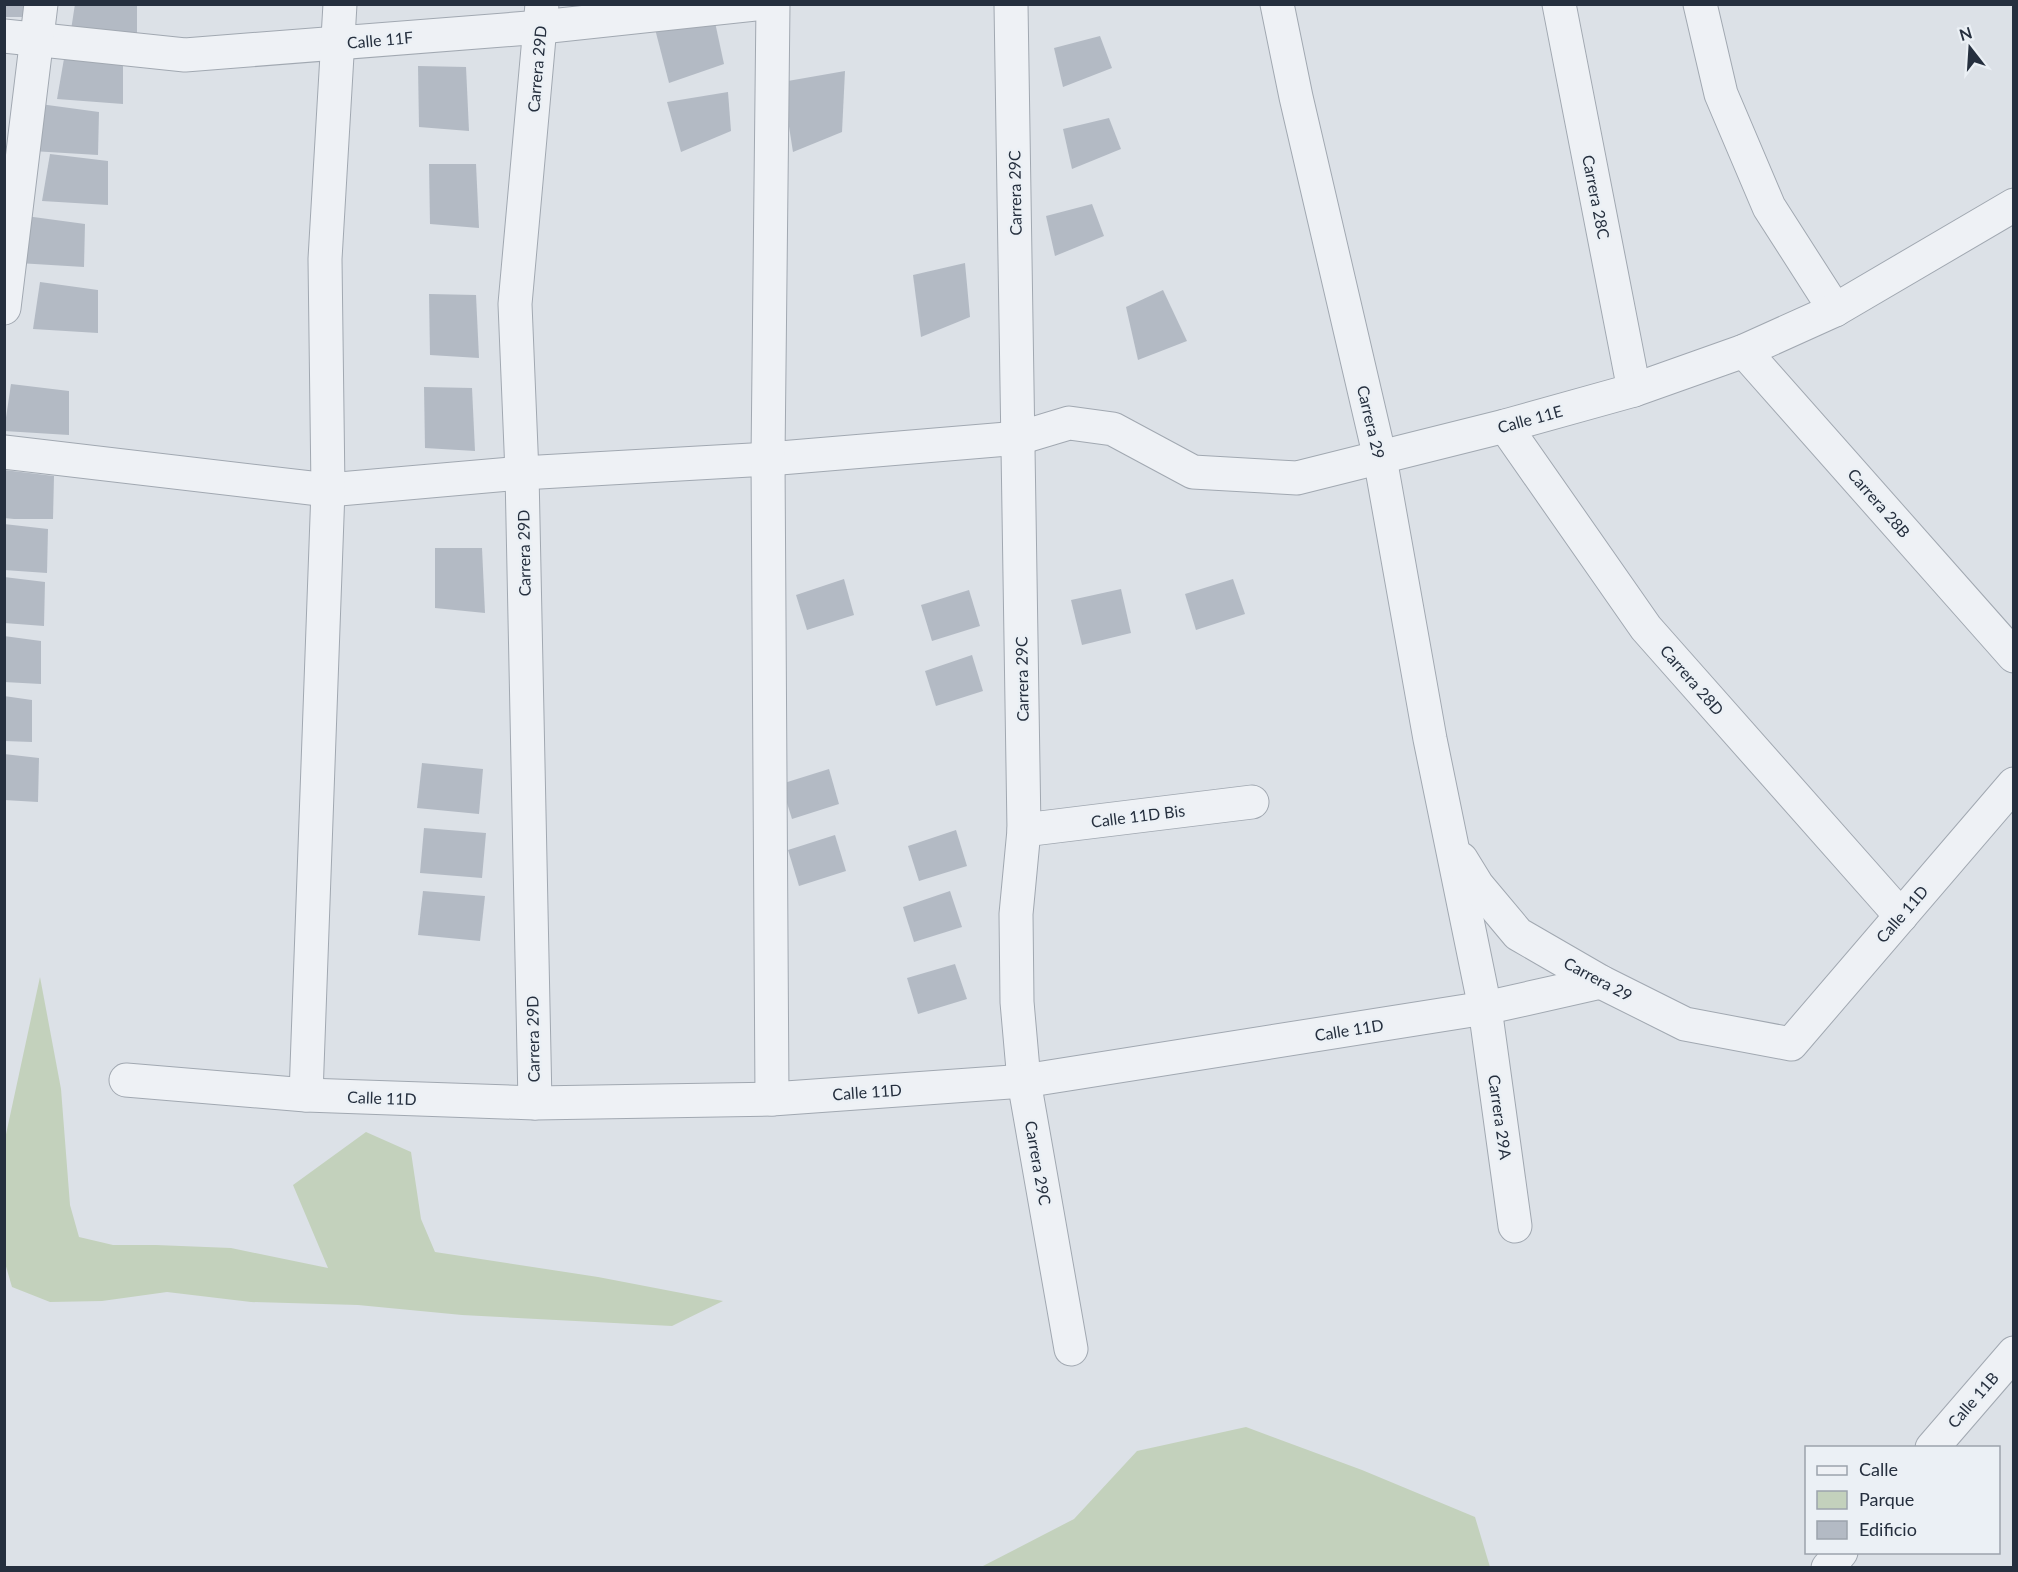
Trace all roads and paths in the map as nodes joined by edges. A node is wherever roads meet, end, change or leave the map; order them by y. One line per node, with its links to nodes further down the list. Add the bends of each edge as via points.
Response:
1 (41, 4): 11 (street)
2 (340, 4): 12 (street)
3 (755, 4): 9 (street, Calle 11F)
4 (773, 4): 23 (street)
5 (1011, 4): 20 (street, Carrera 29C)
6 (1277, 4): 22 (street, Carrera 29)
7 (1559, 4): 18 (street, Carrera 28C)
8 (1700, 4): 16 (street, via 1721,94 1769,207)
9 (541, 16): 12 (street, Calle 11F); 24 (street, Carrera 29D, via 515,304)
10 (4, 36): 11 (street, Calle 11F)
11 (37, 41): 12 (street, Calle 11F, via 185,55); 14 (street)
12 (337, 43): 25 (street, via 325,259)
13 (2013, 205): 16 (street, Calle 11E)
14 (9, 242): 15 (street)
15 (4, 308)
16 (1836, 310): 17 (street, Calle 11E)
17 (1744, 351): 18 (street, Calle 11E); 26 (street, Carrera 28B)
18 (1634, 390): 19 (street, Calle 11E)
19 (1505, 426): 22 (street, Calle 11E); 31 (street, Carrera 28D, via 1646,628)
20 (1019, 438): 22 (street, Calle 11E, via 1069,423 1113,429 1193,472 1297,478); 23 (street, Calle 11E); 29 (street, Carrera 29C)
21 (4, 452): 25 (street, Calle 11E)
22 (1380, 458): 30 (street, Carrera 29)
23 (768, 459): 24 (street, Calle 11E); 38 (street)
24 (522, 474): 25 (street, Calle 11E); 39 (street, Carrera 29D)
25 (328, 490): 37 (street)
26 (2013, 656)
27 (2013, 784): 31 (street, Calle 11D)
28 (1252, 802): 29 (street, Calle 11D Bis)
29 (1024, 830): 36 (street, Carrera 29C, via 1016,914 1017,1002)
30 (1450, 842): 32 (street, Carrera 29, via 1477,885 1518,934); 33 (street, Carrera 29)
31 (1900, 916): 34 (street, Calle 11D)
32 (1601, 982): 33 (street, Calle 11D); 34 (street, Carrera 29, via 1685,1024)
33 (1485, 1008): 36 (street, Calle 11D); 40 (street, Carrera 29A)
34 (1791, 1044)
35 (126, 1080): 37 (street, Calle 11D)
36 (1024, 1081): 38 (street, Calle 11D); 41 (street, Carrera 29C)
37 (306, 1095): 39 (street, Calle 11D)
38 (772, 1099): 39 (street, Calle 11D)
39 (535, 1103)
40 (1515, 1226)
41 (1071, 1349)
42 (2013, 1353): 43 (street, Calle 11B)
43 (1934, 1446)
44 (1838, 1554): 45 (street)
45 (1827, 1568)

